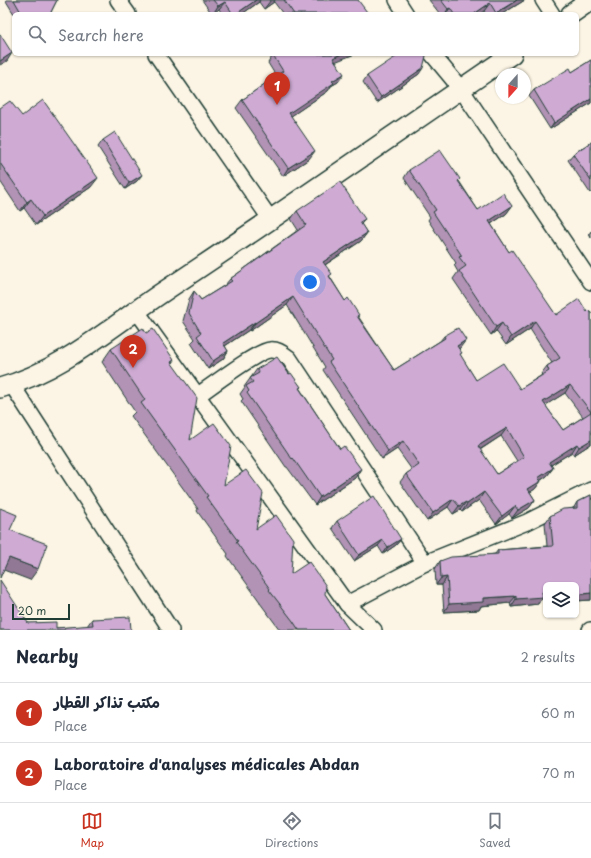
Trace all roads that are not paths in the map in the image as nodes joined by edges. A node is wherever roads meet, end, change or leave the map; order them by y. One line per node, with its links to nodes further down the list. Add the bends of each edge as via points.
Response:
1 (118, 0): 5 (street)
2 (397, 0): 6 (street)
3 (543, 0): 7 (street)
4 (591, 0): 8 (street)
5 (127, 12)
6 (405, 12)
7 (551, 12)
8 (574, 12)
9 (157, 56): 13 (street)
10 (434, 56): 12 (street)
11 (509, 56): 12 (street)
12 (461, 89): 13 (street); 14 (street)
13 (271, 220): 15 (street)
14 (591, 282)
15 (136, 310): 16 (street, via 81,349); 17 (street)
16 (12, 385): 21 (street)
17 (197, 396): 19 (street, via 258,354 270,350 279,351 289,358); 20 (street)
18 (591, 490): 19 (street, via 527,522)
19 (425, 563): 20 (street)
20 (347, 604): 22 (street)
21 (171, 630)
22 (374, 630)

